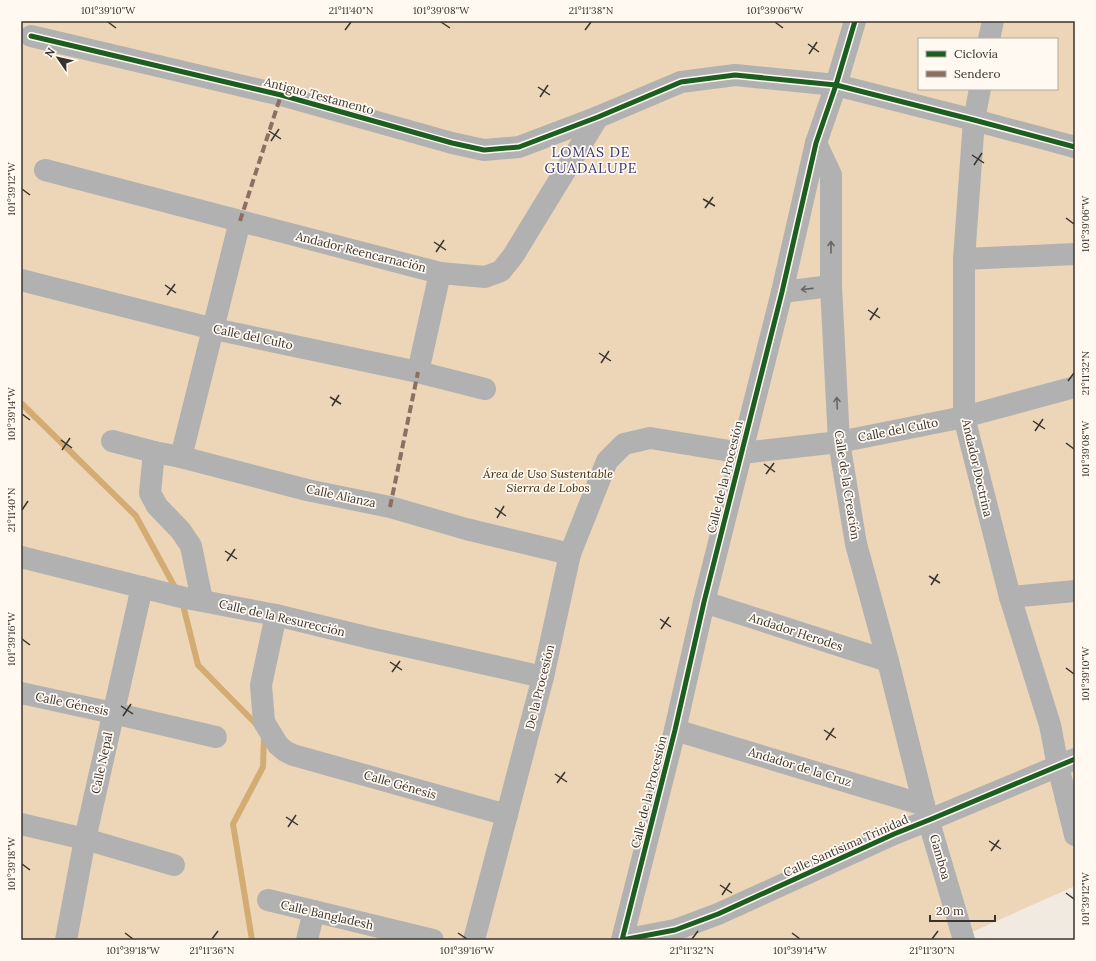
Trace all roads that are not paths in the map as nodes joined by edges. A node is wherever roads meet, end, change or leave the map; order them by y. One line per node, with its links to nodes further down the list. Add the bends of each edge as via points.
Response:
1 (855, 21): 5 (street, Calle de la Procesión)
2 (993, 21): 4 (street)
3 (31, 36): 7 (street, Antiguo Testamento, via 281,95 484,150 519,147)
4 (989, 38)
5 (836, 85): 7 (street, Antiguo Testamento, via 735,75 680,82); 8 (street, Antiguo Testamento); 9 (street, Calle de la Procesión)
6 (980, 90): 8 (street, Andador Doctrina)
7 (598, 117): 15 (street, Andador Reencarnación, via 513,256 501,271 485,277)
8 (974, 120): 10 (street, Antiguo Testamento); 14 (street, Andador Doctrina)
9 (816, 143): 17 (street, Calle de la Creación, one-way to 9, via 831,176); 18 (street, Calle de la Procesión)
10 (1075, 147)
11 (45, 170): 12 (street, Andador Reencarnación)
12 (240, 221): 15 (street, Andador Reencarnación); 19 (street)
13 (1075, 254): 14 (street)
14 (964, 259): 23 (street, Andador Doctrina)
15 (440, 272): 20 (street)
16 (21, 280): 19 (street, Calle del Culto)
17 (832, 286): 18 (street, one-way to 18); 25 (street, Calle de la Creación, one-way to 17)
18 (782, 292): 28 (street, Calle de la Procesión)
19 (214, 329): 20 (street, Calle del Culto); 29 (street)
20 (418, 372): 22 (street, Calle del Culto)
21 (1075, 387): 23 (street, Calle del Culto)
22 (485, 389)
23 (964, 417): 25 (street, Calle del Culto); 34 (street, Andador Doctrina)
24 (112, 441): 27 (street, Calle Alianza)
25 (839, 442): 28 (street, Calle del Culto); 38 (street, Calle de la Creación, via 856,544)
26 (624, 444): 28 (street, Calle del Culto, via 650,438); 30 (street, De la Procesión, via 607,461)
27 (154, 452): 29 (street, Calle Alianza); 35 (street, via 150,493 156,506 181,531 191,546)
28 (742, 453): 36 (street, Calle de la Procesión)
29 (181, 457): 30 (street, Calle Alianza, via 307,490 390,507 466,529)
30 (570, 554): 39 (street, De la Procesión)
31 (21, 556): 32 (street, Calle de la Resurección)
32 (142, 587): 35 (street, Calle de la Resurección); 41 (street, Calle Nepal)
33 (1075, 591): 34 (street)
34 (1010, 597): 44 (street, Andador Doctrina, via 1050,725)
35 (202, 600): 37 (street, Calle de la Resurección)
36 (704, 602): 38 (street, Andador Herodes); 42 (street, Calle de la Procesión)
37 (276, 615): 39 (street, Calle de la Resurección); 46 (street, Calle Génesis, via 261,685 264,722 278,745 294,755)
38 (888, 661): 45 (street, Calle de la Creación)
39 (543, 677): 46 (street, De la Procesión)
40 (21, 694): 41 (street, Calle Génesis)
41 (113, 713): 43 (street, Calle Génesis); 49 (street, Calle Nepal)
42 (675, 730): 45 (street, Andador de la Cruz); 57 (street, Calle de la Procesión)
43 (216, 737)
44 (1067, 762): 45 (street, Calle Santisima Trinidad); 48 (street, Andador Doctrina)
45 (927, 812): 57 (street, Calle Santisima Trinidad, via 894,834 704,919 675,930); 58 (street, Gamboa)
46 (507, 815): 56 (street, De la Procesión)
47 (21, 824): 49 (street)
48 (1075, 835)
49 (85, 839): 50 (street); 53 (street, Calle Nepal)
50 (174, 865)
51 (268, 900): 52 (street, Calle Bangladesh)
52 (314, 912): 54 (street); 55 (street, Calle Bangladesh)
53 (66, 940)
54 (307, 940)
55 (433, 940)
56 (474, 940)
57 (622, 940)
58 (964, 940)

